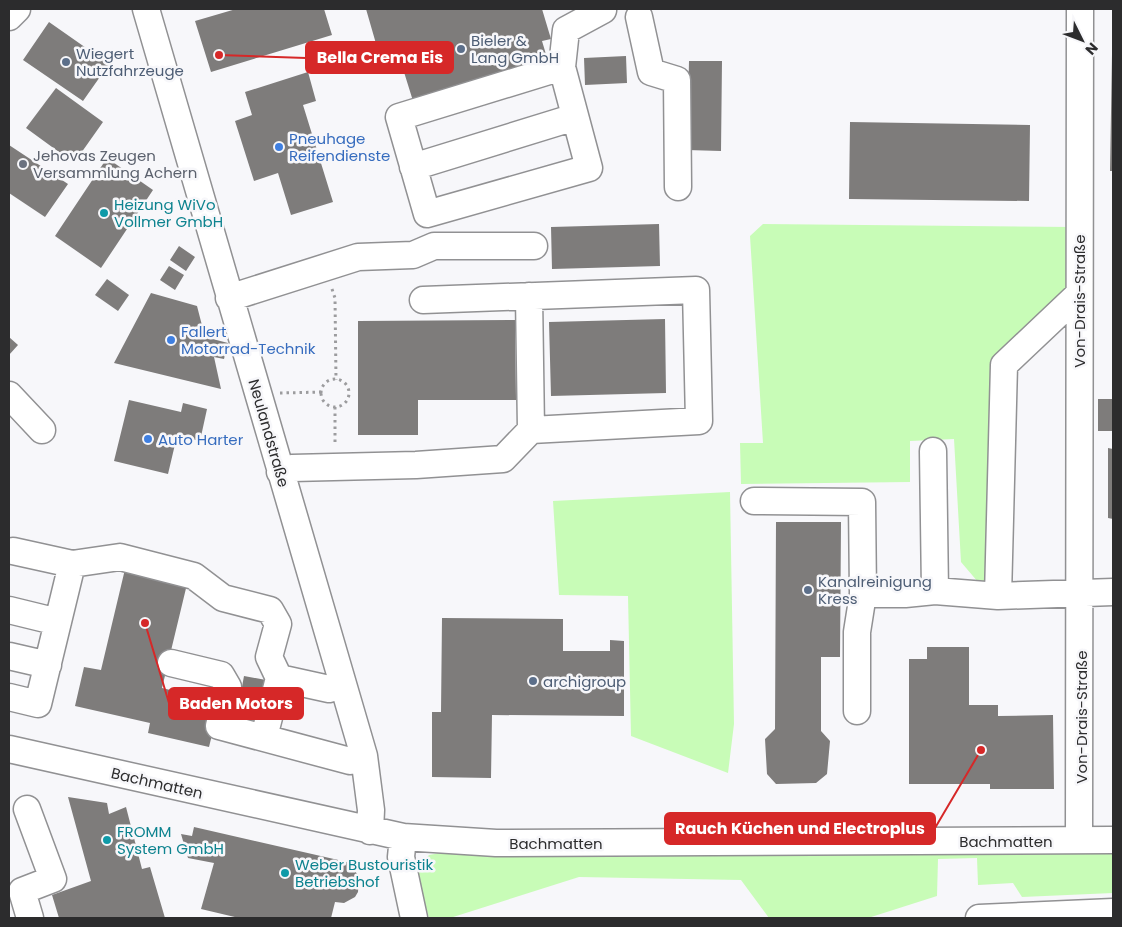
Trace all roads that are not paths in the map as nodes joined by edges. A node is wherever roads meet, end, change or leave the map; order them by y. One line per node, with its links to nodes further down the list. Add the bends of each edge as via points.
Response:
1 (16, 9): 6 (street)
2 (146, 9): 15 (street, Neulandstraße)
3 (602, 9): 5 (street, via 617,19); 7 (street)
4 (1080, 9): 13 (street, Von-Drais-Straße)
5 (642, 13): 11 (street, via 651,72 677,80)
6 (9, 18)
7 (562, 19): 8 (street)
8 (562, 67): 9 (street); 10 (street, via 399,117)
9 (575, 117): 10 (street); 10 (street, via 589,168 427,214)
10 (413, 167)
11 (678, 187)
12 (534, 246): 15 (street, via 434,246 413,255 358,257)
13 (1079, 294): 27 (street, Von-Drais-Straße); 29 (street, via 1004,365)
14 (529, 296): 16 (street); 19 (street); 19 (street, via 696,290 699,402 699,421)
15 (229, 298): 21 (street, Neulandstraße)
16 (423, 300)
17 (9, 395): 18 (street)
18 (42, 430)
19 (531, 430): 21 (street, via 503,459 292,468)
20 (933, 451): 25 (street)
21 (280, 472): 36 (street, Neulandstraße)
22 (754, 501): 28 (street, via 862,502)
23 (13, 551): 24 (street)
24 (72, 564): 31 (street); 35 (street, via 120,557 194,576 222,598 270,610 278,624 269,657)
25 (935, 591): 28 (street); 29 (street)
26 (1113, 592): 27 (street)
27 (1080, 593): 29 (street); 45 (street, Von-Drais-Straße)
28 (863, 594): 38 (street, via 857,632)
29 (998, 596)
30 (9, 610): 31 (street)
31 (58, 622): 34 (street)
32 (9, 656): 34 (street)
33 (171, 663): 39 (street, via 221,675 228,687 220,726)
34 (48, 665): 37 (street, via 38,704)
35 (279, 678): 36 (street, via 329,689); 39 (street)
36 (343, 685): 41 (street, Neulandstraße)
37 (9, 697)
38 (857, 711)
39 (264, 738): 41 (street, via 350,761)
40 (9, 749): 43 (street, Bachmatten)
41 (364, 756): 43 (street, Neulandstraße, via 371,810)
42 (27, 809): 48 (street, via 52,879 22,891)
43 (370, 831): 44 (street, Bachmatten)
44 (403, 837): 45 (street, Bachmatten, via 496,843); 49 (street, via 400,856)
45 (1079, 840): 46 (street, Bachmatten)
46 (1113, 840)
47 (1113, 912): 50 (street)
48 (30, 918)
49 (414, 918)
50 (979, 918)

